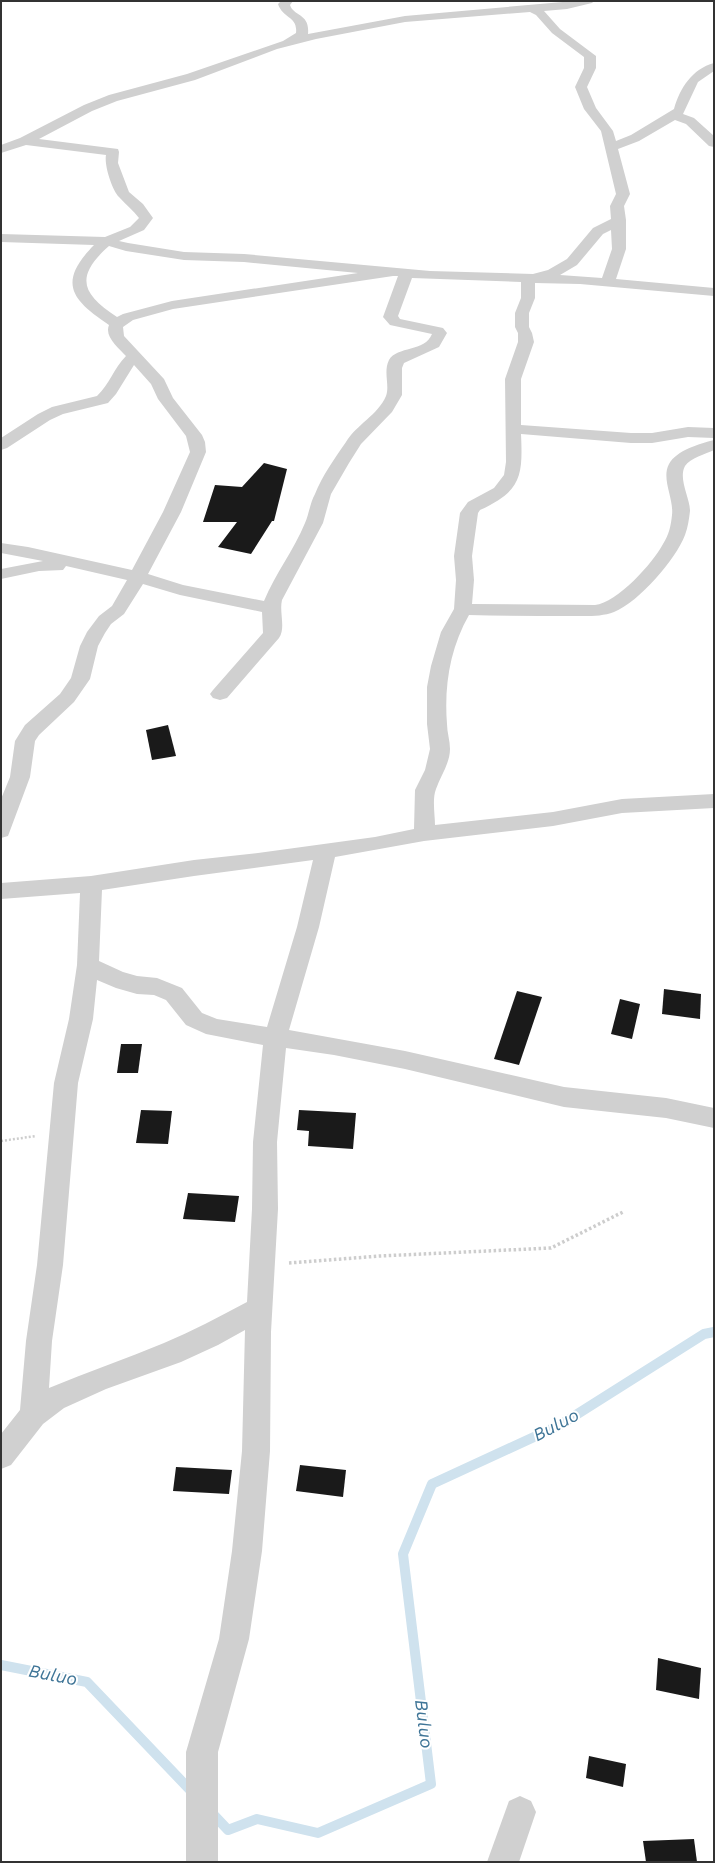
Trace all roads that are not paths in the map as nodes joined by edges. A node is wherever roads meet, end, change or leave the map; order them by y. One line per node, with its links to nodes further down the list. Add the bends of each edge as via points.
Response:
1 (287, 1): 4 (street, via 284,4 286,10 298,18 303,26 302,35)
2 (588, 1): 3 (street)
3 (532, 8): 4 (street, via 405,19); 9 (street, via 556,31 590,56 590,72 581,87 590,109 607,131)
4 (286, 44): 7 (street, via 191,77 114,98 88,108)
5 (714, 68): 6 (street, via 693,80 683,99 682,108)
6 (674, 115): 8 (street, via 690,121); 9 (street, via 635,138)
7 (25, 141): 10 (street); 13 (street, via 113,152 111,163 123,194 146,218 144,224 134,231)
8 (714, 143)
9 (610, 147): 11 (street, via 623,194 618,202)
10 (1, 149)
11 (619, 220): 16 (street, via 598,231 572,262 554,273); 17 (street, via 619,249)
12 (1, 238): 13 (street)
13 (106, 241): 14 (street, via 126,247 184,256 244,258); 19 (street, via 86,263 80,273 78,285 82,297 93,308)
14 (391, 272): 15 (street); 19 (street, via 172,305 128,317)
15 (407, 273): 16 (street); 29 (street, via 392,306 390,317 395,322 438,331 440,336 426,349 406,354 397,360 394,368 394,395 386,408 354,442 341,463 323,494 314,523)
16 (528, 280): 17 (street); 21 (street, via 528,298 522,313 526,342 513,379)
17 (607, 283): 18 (street)
18 (714, 292)
19 (117, 324): 20 (street, via 117,337)
20 (134, 356): 23 (street, via 102,400 58,410 44,416); 28 (street, via 158,382 166,399 194,435 198,452 172,512)
21 (514, 429): 22 (street, via 630,438 652,438 688,432); 30 (street, via 512,475 500,492 474,506 469,513 463,556)
22 (714, 433)
23 (1, 445)
24 (714, 445): 30 (street, via 678,464 675,476 681,510 676,536 655,566 618,603 594,610)
25 (1, 548): 26 (street)
26 (102, 569): 27 (street, via 39,566); 28 (street)
27 (1, 574)
28 (138, 577): 29 (street, via 180,590); 33 (street, via 118,610 105,620 96,632 89,646 80,679 67,698 32,730 25,741 20,777)
29 (270, 608): 31 (street, via 274,626 272,634)
30 (463, 609): 34 (street, via 450,632 440,666 437,702 440,749 435,770 426,790)
31 (220, 694)
32 (714, 801): 34 (street, via 657,802 553,819)
33 (1, 831)
34 (424, 834): 35 (street)
35 (326, 851): 36 (street); 39 (street, via 308,927)
36 (91, 884): 37 (street); 38 (street)
37 (1, 891)
38 (88, 965): 39 (street, via 116,979 157,987 174,994 194,1019 214,1028); 42 (street, via 81,1018 66,1083 50,1265 39,1341)
39 (276, 1036): 40 (street, via 405,1060 564,1097 666,1108); 41 (street, via 265,1142 265,1208)
40 (714, 1118)
41 (259, 1309): 42 (street, via 197,1342 54,1399); 45 (street, via 256,1451 247,1551 234,1639 202,1752)
42 (33, 1415): 43 (street)
43 (1, 1456)
44 (520, 1812): 46 (street)
45 (202, 1862)
46 (503, 1862)

